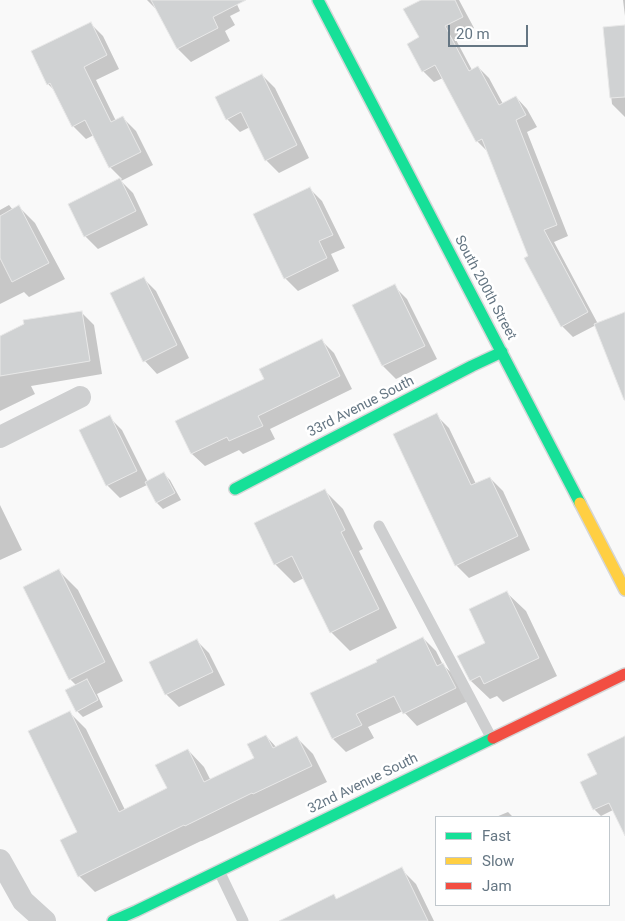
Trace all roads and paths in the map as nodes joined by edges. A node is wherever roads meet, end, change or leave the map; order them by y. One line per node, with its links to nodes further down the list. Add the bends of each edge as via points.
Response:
1 (318, 0): 2 (street, South 200th Street)
2 (502, 352): 5 (street, 33rd Avenue South); 7 (street, South 200th Street)
3 (80, 397): 4 (street)
4 (0, 437)
5 (235, 489)
6 (379, 526): 9 (lane)
7 (625, 590)
8 (625, 674): 9 (street, 32nd Avenue South)
9 (492, 738): 11 (street, 32nd Avenue South)
10 (2, 868): 13 (street, via 23,901)
11 (219, 871): 12 (street, 32nd Avenue South); 15 (lane)
12 (138, 916): 14 (street, 32nd Avenue South)
13 (45, 921)
14 (113, 921)
15 (243, 921)

